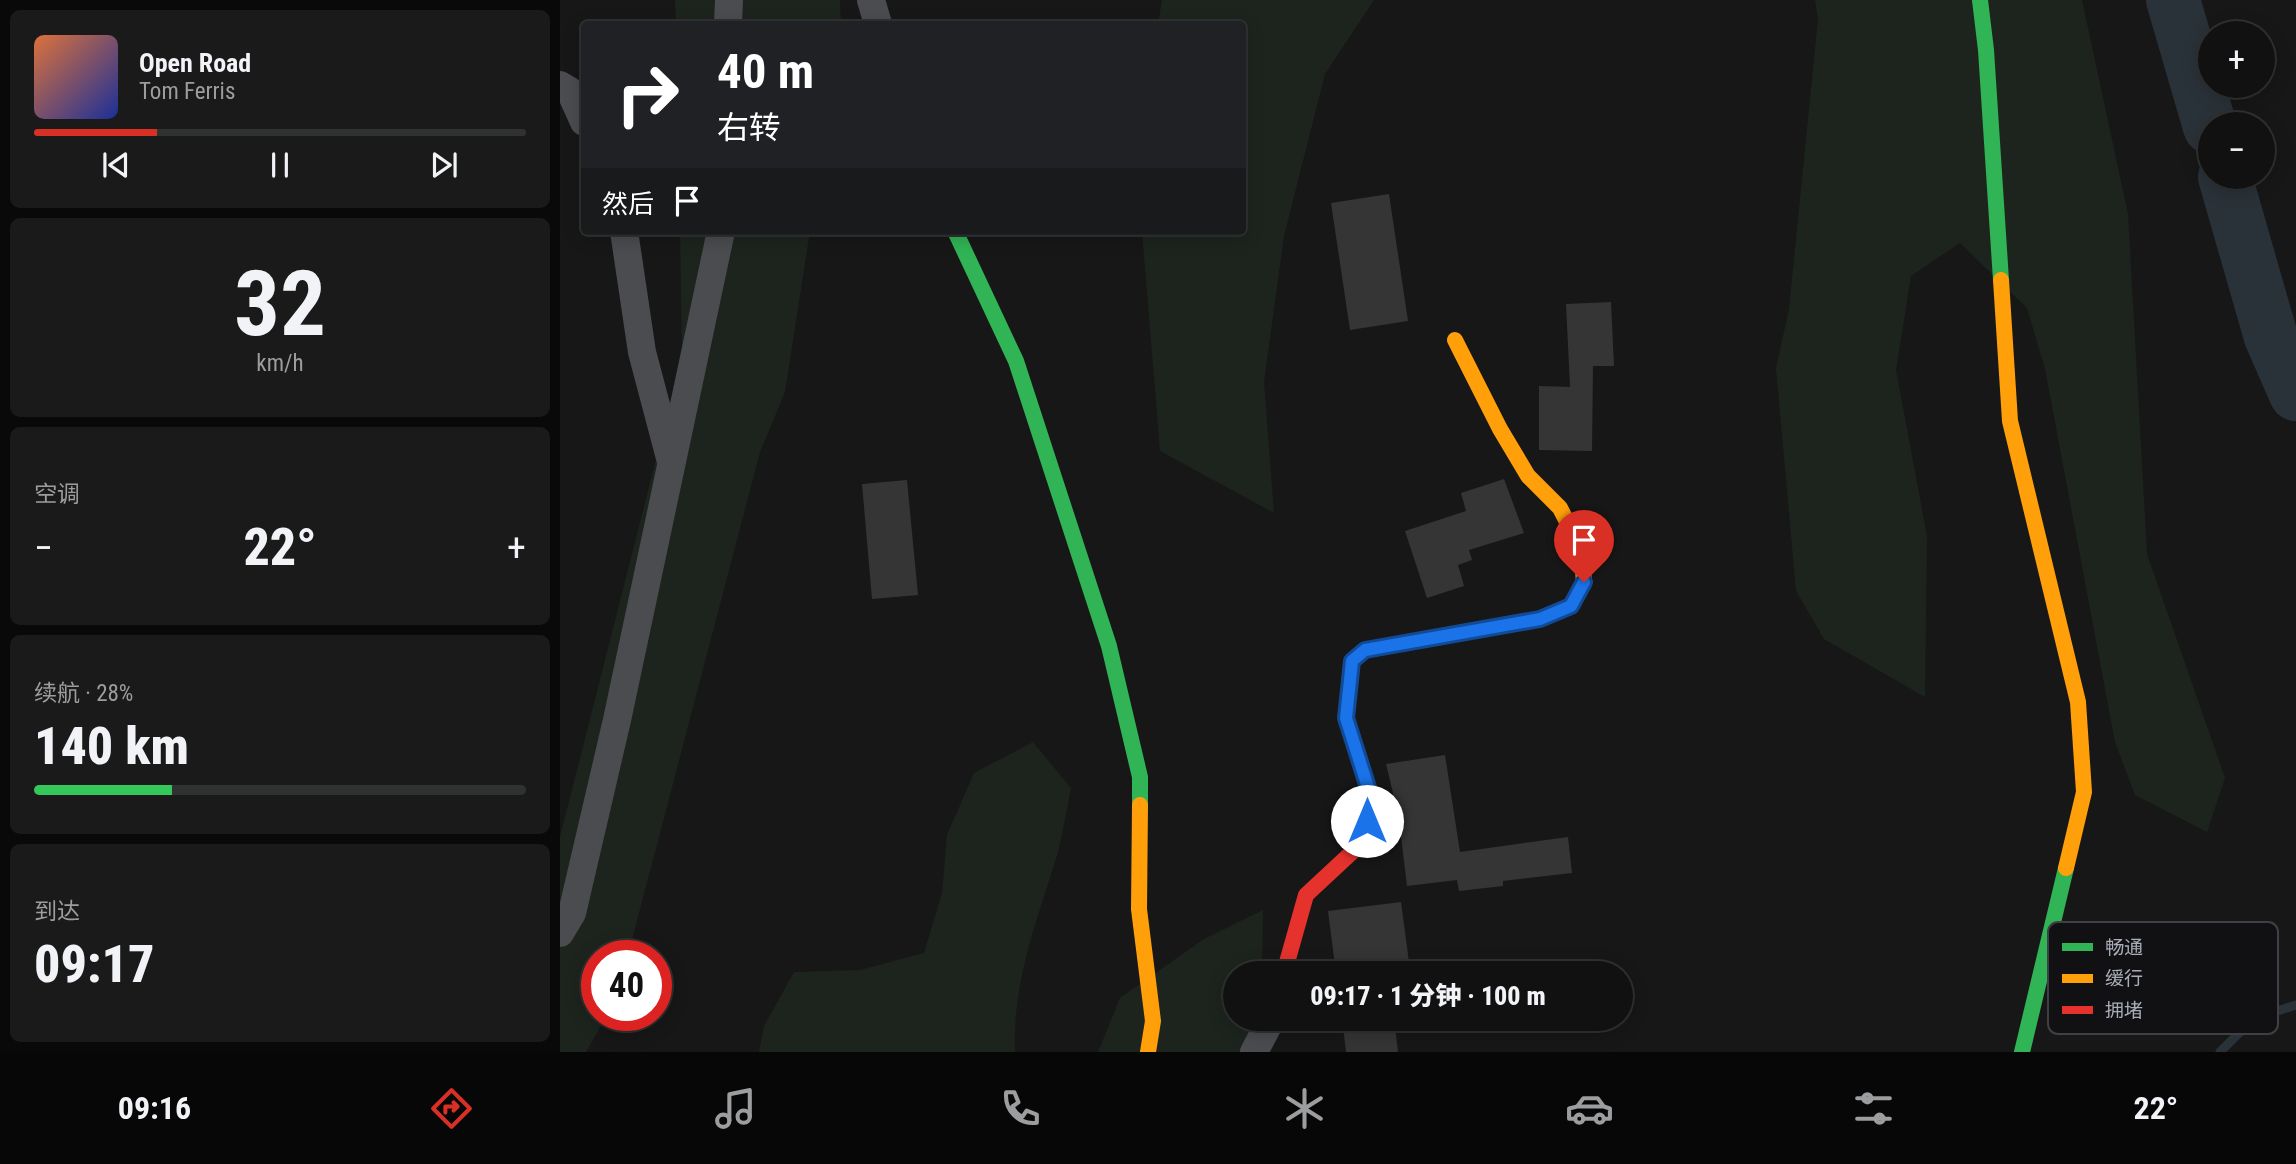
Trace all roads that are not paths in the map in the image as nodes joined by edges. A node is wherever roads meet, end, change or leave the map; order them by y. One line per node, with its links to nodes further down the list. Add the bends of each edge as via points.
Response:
1 (729, 0): 4 (street)
2 (871, 0): 5 (street)
3 (1980, 0): 13 (street, via 2010,421 2078,702 2084,792)
4 (728, 21)
5 (877, 21)
6 (560, 85): 7 (street, via 569,92)
7 (581, 116)
8 (625, 235): 12 (street, via 642,352)
9 (720, 235): 12 (street)
10 (957, 235): 18 (street, via 1016,361 1109,646 1140,777 1139,909 1153,1021)
11 (1455, 340): 16 (street, via 1528,476 1560,508 1581,549 1584,582 1571,606 1540,619 1365,650 1352,661 1346,718 1372,800 1363,842 1306,895)
12 (671, 464): 14 (street, via 572,914)
13 (2053, 922)
14 (560, 933)
15 (2048, 943): 20 (street)
16 (1287, 961)
17 (1265, 1031): 19 (street)
18 (1148, 1052)
19 (1254, 1052)
20 (2022, 1052)

